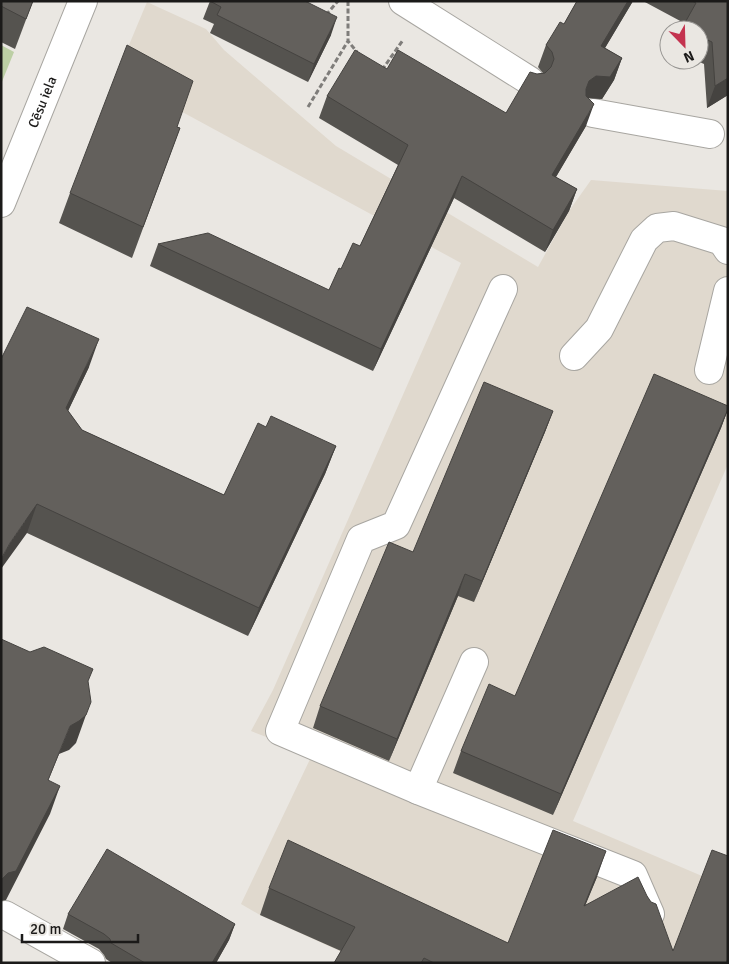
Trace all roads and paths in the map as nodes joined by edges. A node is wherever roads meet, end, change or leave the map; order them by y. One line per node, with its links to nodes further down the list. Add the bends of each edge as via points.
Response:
1 (83, 1): 13 (street, Cēsu iela)
2 (338, 1): 5 (path)
3 (348, 1): 6 (path)
4 (412, 7): 8 (path); 9 (street)
5 (322, 21)
6 (348, 41): 7 (path); 10 (path)
7 (360, 55)
8 (377, 76)
9 (530, 80)
10 (308, 106)
11 (594, 113): 12 (street)
12 (710, 134)
13 (1, 203)
14 (728, 250): 17 (street, via 722,241 674,226 657,228 644,240 599,329)
15 (503, 289): 20 (street, via 396,524 361,540 280,731)
16 (728, 292): 18 (street)
17 (574, 356)
18 (709, 370)
19 (474, 662): 20 (street)
20 (418, 790): 22 (street, via 633,876)
21 (5, 915): 23 (street)
22 (651, 916)
23 (91, 963)

